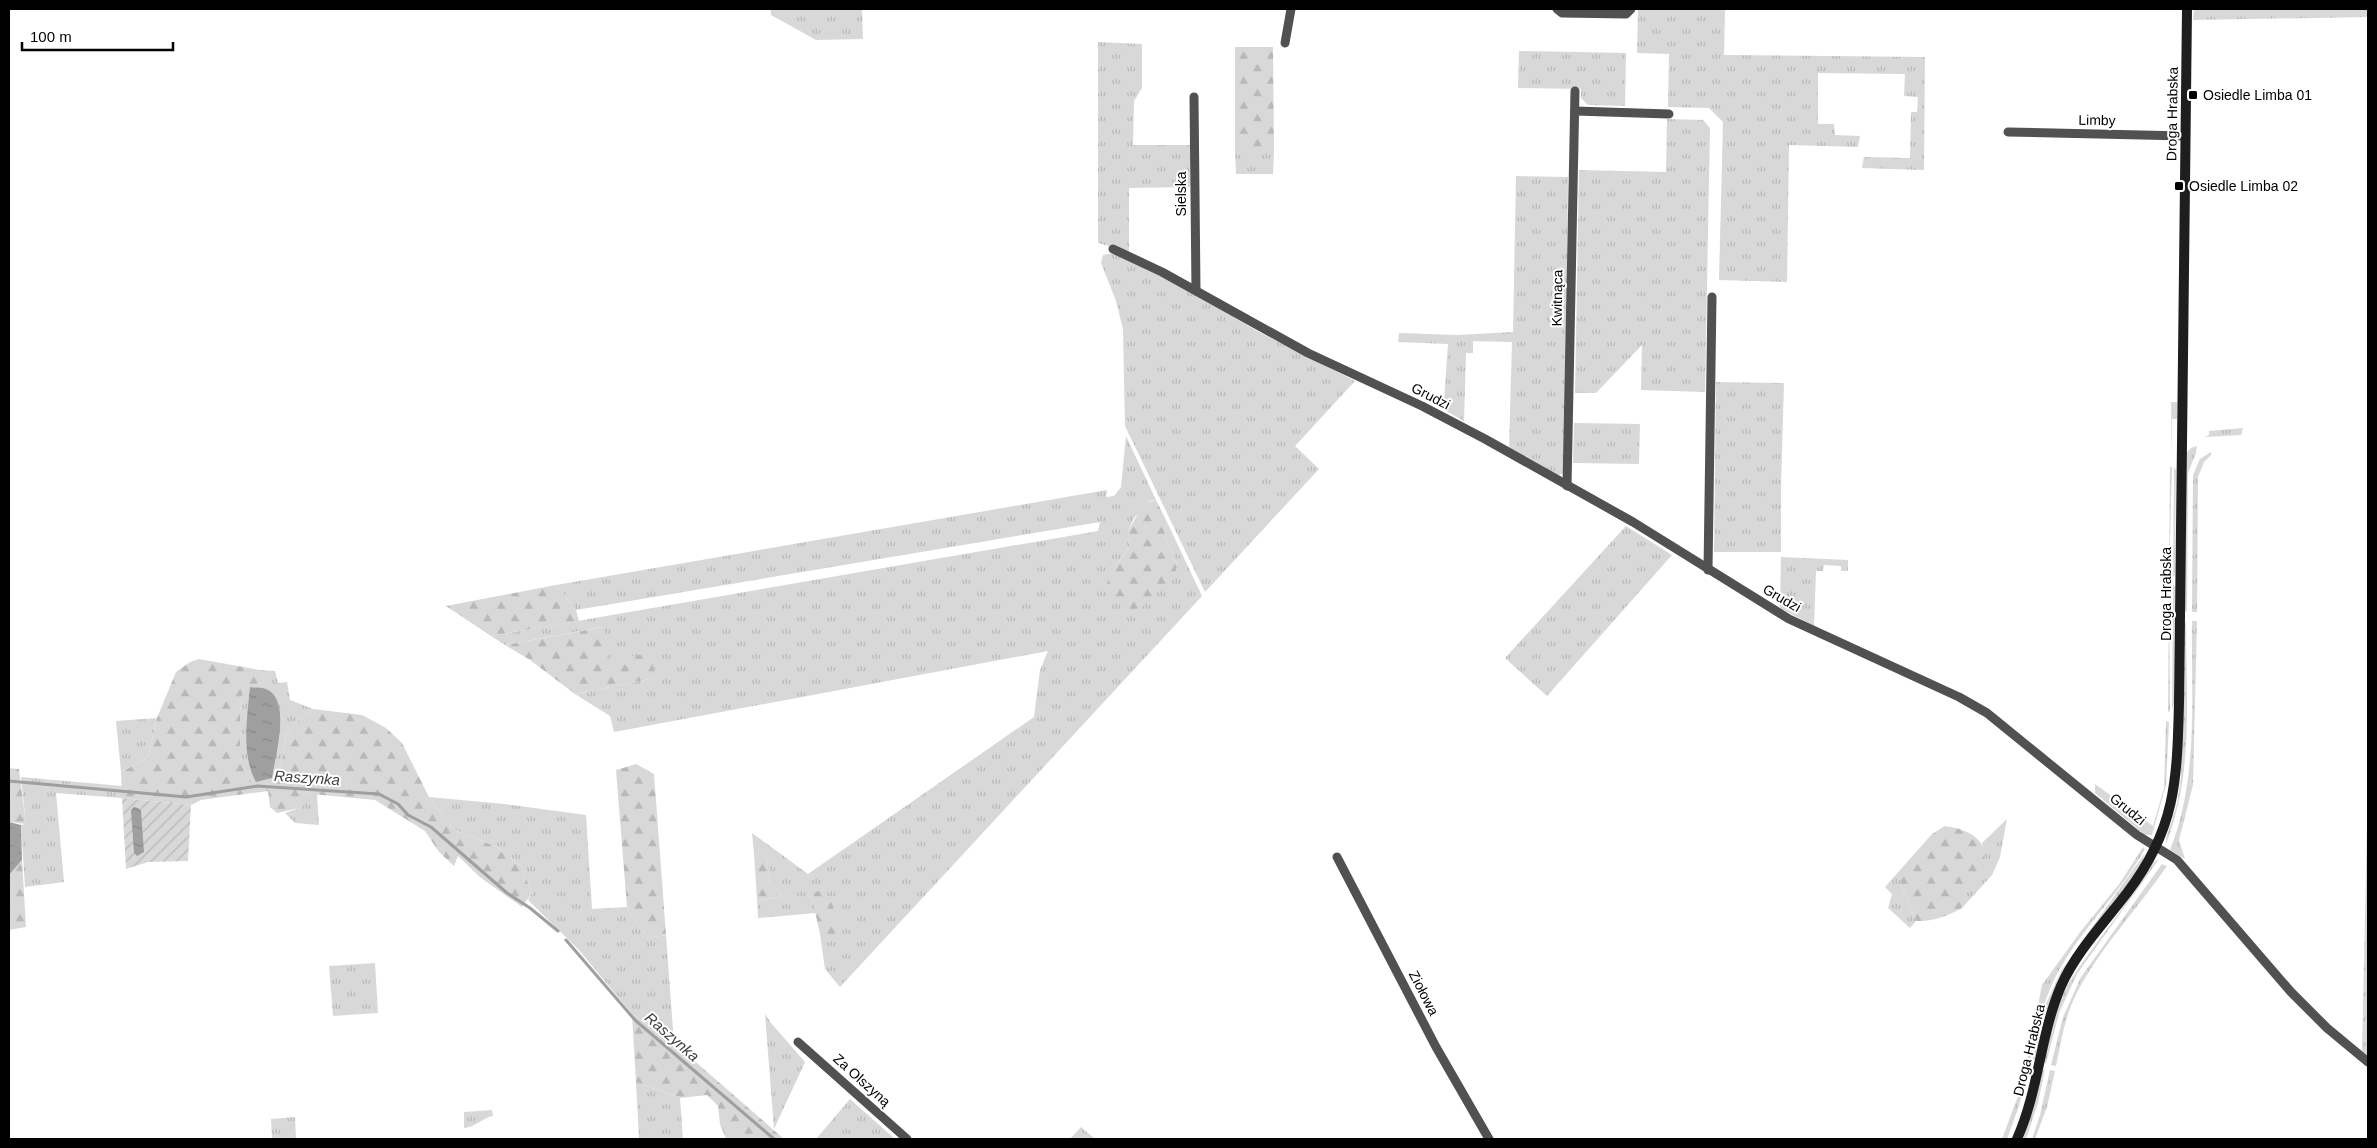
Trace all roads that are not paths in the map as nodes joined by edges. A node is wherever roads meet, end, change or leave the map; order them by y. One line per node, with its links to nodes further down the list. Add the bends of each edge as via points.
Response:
1 (1291, 9): 5 (street)
2 (1557, 9): 3 (street, via 1562,13 1626,14)
3 (1631, 9)
4 (2187, 9): 11 (street, Droga Hrabska)
5 (1285, 43)
6 (1575, 91): 8 (street, Kwitnąca)
7 (1194, 97): 13 (street, Sielska)
8 (1575, 111): 9 (street); 15 (street, Kwitnąca)
9 (1670, 114)
10 (2008, 132): 11 (street, Limby)
11 (2185, 136): 17 (street, Droga Hrabska, via 2177,769 2168,817)
12 (1113, 249): 13 (street, Grudzi)
13 (1196, 290): 15 (street, Grudzi, via 1308,353 1461,426)
14 (1712, 297): 16 (street)
15 (1567, 486): 16 (street, Grudzi, via 1633,522)
16 (1708, 570): 17 (street, Grudzi, via 1789,618 1987,713)
17 (2156, 848): 20 (street, Grudzi, via 2180,862 2291,992); 23 (street, Droga Hrabska, via 2062,984 2048,1020 2031,1099)
18 (1337, 857): 22 (street, Ziołowa, via 1436,1047)
19 (798, 1042): 21 (street, Za Olszyną)
20 (2368, 1062)
21 (907, 1139)
22 (1489, 1139)
23 (2017, 1139)

